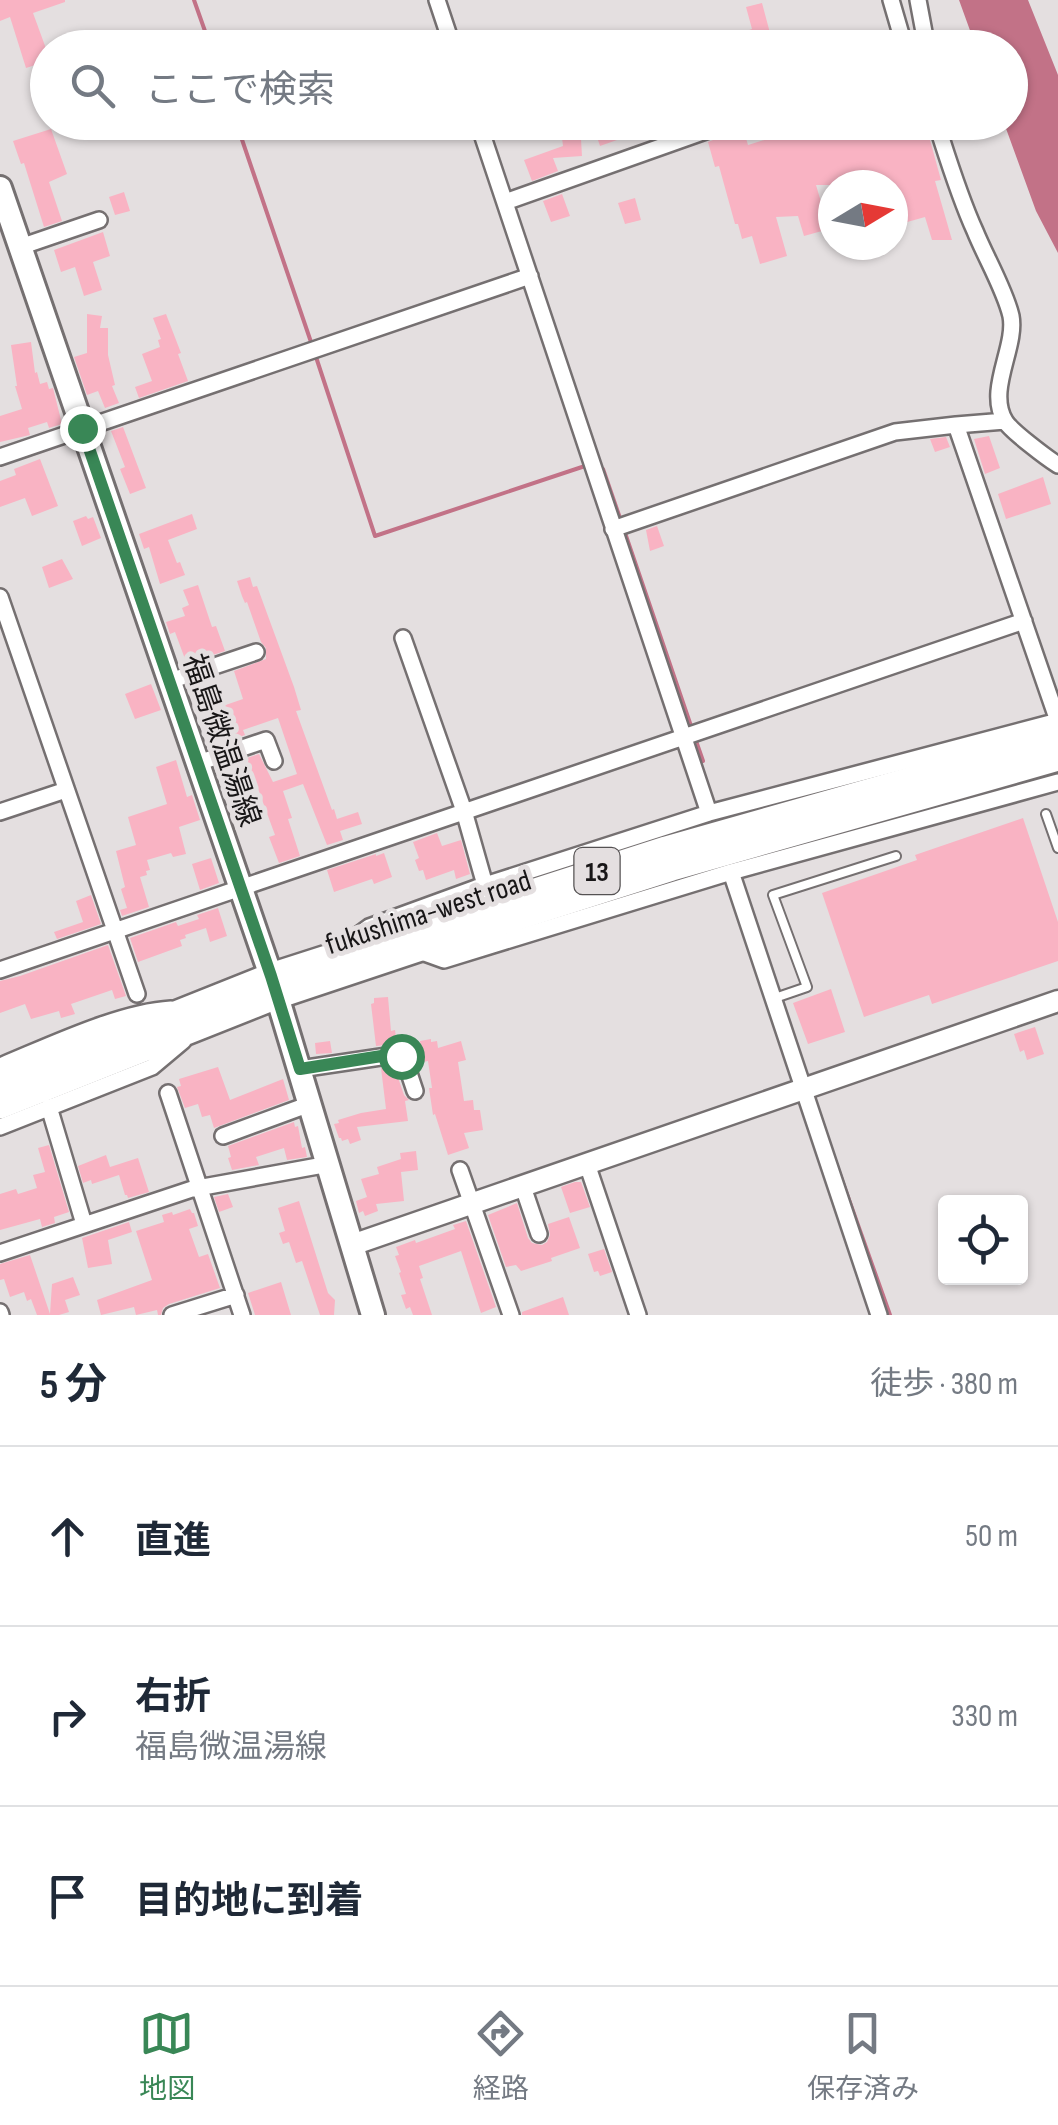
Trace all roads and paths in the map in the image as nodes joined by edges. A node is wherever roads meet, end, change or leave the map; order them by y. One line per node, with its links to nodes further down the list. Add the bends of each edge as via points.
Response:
1 (437, 0): 4 (street)
2 (891, 0): 5 (street)
3 (918, 0): 6 (street)
4 (447, 30)
5 (900, 30)
6 (924, 30)
7 (484, 140): 11 (street)
8 (679, 140): 11 (street)
9 (942, 140): 15 (street, via 1011,317 1000,379)
10 (0, 188): 13 (main road, 福島微温湯線)
11 (505, 202): 14 (street)
12 (99, 220): 13 (street)
13 (20, 247): 17 (main road, 福島微温湯線)
14 (530, 276): 17 (street); 20 (street)
15 (1005, 421): 16 (street); 19 (street)
16 (956, 424): 20 (street, via 895,432); 22 (street)
17 (82, 428): 18 (street); 25 (main road, 福島微温湯線)
18 (0, 457)
19 (1058, 465)
20 (613, 529): 27 (street)
21 (0, 597): 34 (street)
22 (1024, 621): 26 (street); 27 (street)
23 (403, 638): 35 (street)
24 (256, 652): 25 (street)
25 (170, 681): 31 (main road, 福島微温湯線)
26 (1058, 721): 37 (street)
27 (683, 737): 35 (street); 37 (street)
28 (1058, 738): 33 (highway, fukushima-west road / 13)
29 (1058, 758): 33 (highway, fukushima-west road / 13)
30 (274, 761): 31 (street, via 266,740)
31 (198, 763): 43 (main road, 福島微温湯線)
32 (1058, 782): 41 (street)
33 (929, 785): 45 (highway, fukushima-west road / 13); 46 (highway, fukushima-west road / 13, via 666,848)
34 (66, 790): 36 (street); 44 (street)
35 (464, 811): 42 (street); 43 (street)
36 (0, 812)
37 (709, 813): 42 (street)
38 (1046, 814): 39 (lane)
39 (1058, 848)
40 (896, 856): 50 (lane, via 773,895 806,987)
41 (731, 872): 45 (street, via 444,960); 50 (street)
42 (485, 885): 46 (street, via 369,927)
43 (240, 887): 44 (street); 48 (main road, 福島微温湯線)
44 (114, 931): 47 (street); 49 (street)
45 (415, 950): 48 (highway, fukushima-west road / 13)
46 (347, 952): 48 (highway, fukushima-west road / 13)
47 (0, 970)
48 (274, 986): 52 (highway, fukushima-west road / 13); 54 (main road, 福島微温湯線)
49 (137, 994)
50 (772, 999): 56 (street)
51 (1058, 1001): 56 (street)
52 (198, 1016): 53 (street, via 152,1010); 55 (highway, fukushima-west road / 13); 60 (highway, fukushima-west road / 13); 61 (street, via 152,1067)
53 (0, 1066)
54 (300, 1069): 57 (street, via 394,1054 405,1061); 59 (main road, 福島微温湯線)
55 (0, 1084)
56 (802, 1088): 65 (street); 80 (street)
57 (415, 1091)
58 (168, 1093): 68 (street)
59 (310, 1104): 63 (street); 64 (main road, 福島微温湯線)
60 (0, 1106)
61 (49, 1108): 62 (street); 70 (street)
62 (0, 1127)
63 (224, 1136)
64 (329, 1164): 68 (street); 72 (main road, 福島微温湯線)
65 (587, 1164): 67 (street); 79 (street)
66 (460, 1170): 69 (street)
67 (522, 1187): 69 (street); 71 (street)
68 (201, 1188): 70 (street); 74 (street)
69 (472, 1205): 72 (street); 78 (street)
70 (84, 1224): 73 (street)
71 (538, 1234)
72 (352, 1245): 77 (main road, 福島微温湯線)
73 (0, 1253)
74 (236, 1295): 75 (street); 76 (street)
75 (172, 1315)
76 (242, 1315)
77 (374, 1315)
78 (511, 1315)
79 (638, 1315)
80 (879, 1315)

